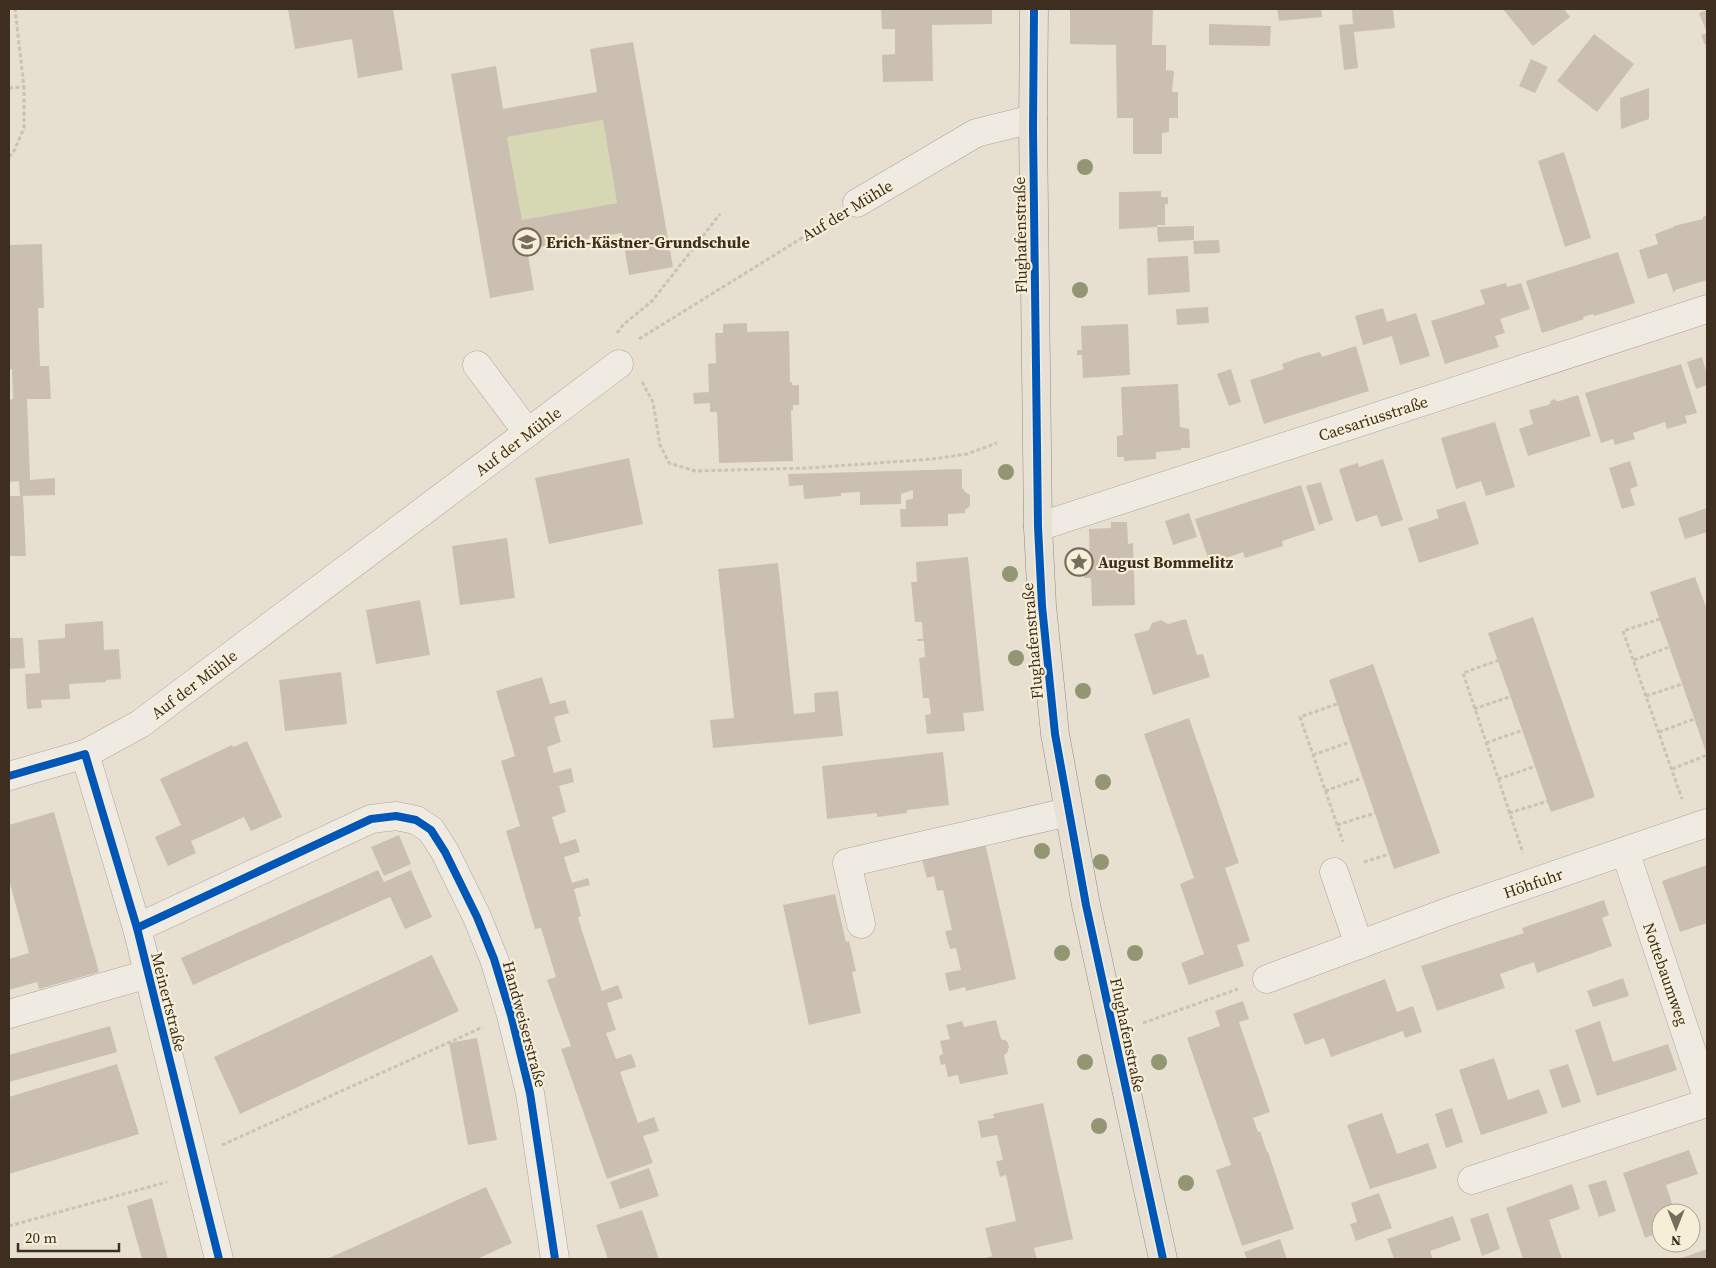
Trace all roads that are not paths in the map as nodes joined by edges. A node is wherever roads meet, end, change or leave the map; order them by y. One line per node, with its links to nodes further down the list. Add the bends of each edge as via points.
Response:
1 (1034, 9): 2 (main road, Flughafenstraße)
2 (1033, 119): 3 (street, Auf der Mühle, via 976,133); 8 (main road, Flughafenstraße)
3 (857, 203)
4 (1707, 309): 8 (street, Caesariusstraße)
5 (477, 365): 7 (street)
6 (629, 371): 7 (street, Auf der Mühle)
7 (528, 433): 9 (street, Auf der Mühle, via 140,724)
8 (1038, 527): 11 (main road, Flughafenstraße, via 1055,734)
9 (85, 754): 10 (street, Auf der Mühle); 16 (street, Meinertstraße)
10 (9, 776)
11 (1068, 812): 15 (street, via 846,863); 26 (main road, Flughafenstraße)
12 (1699, 826): 13 (street, Höhfuhr)
13 (1625, 851): 17 (street, Höhfuhr); 21 (street, Nottebaumweg)
14 (1339, 861): 17 (street)
15 (860, 924)
16 (137, 928): 18 (street, Meinertstraße); 25 (street, Handweiserstraße, via 371,819 396,816 416,820 431,830 476,917 494,959 511,1015 530,1093)
17 (1359, 945): 19 (street, Höhfuhr)
18 (148, 974): 20 (street); 24 (street, Meinertstraße)
19 (1267, 979)
20 (9, 1014)
21 (1707, 1097)
22 (1707, 1103): 23 (street)
23 (1472, 1180)
24 (219, 1259)
25 (555, 1259)
26 (1163, 1259)

